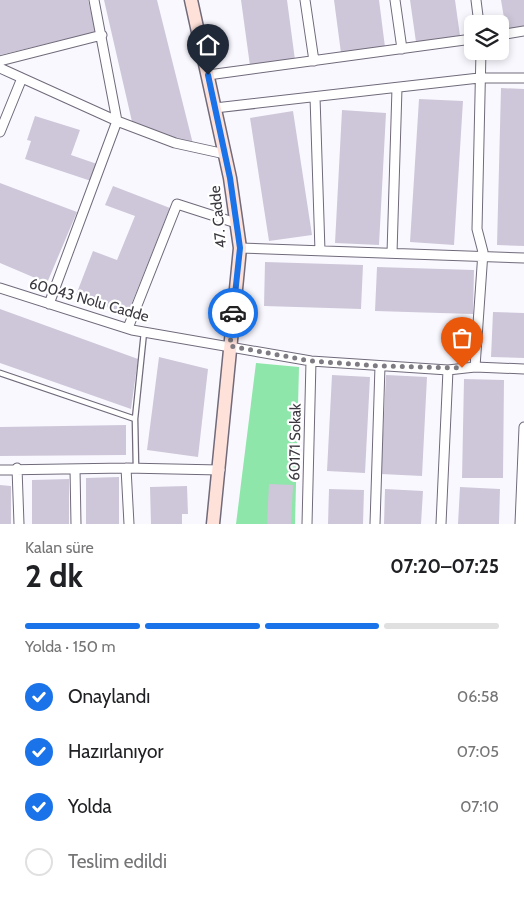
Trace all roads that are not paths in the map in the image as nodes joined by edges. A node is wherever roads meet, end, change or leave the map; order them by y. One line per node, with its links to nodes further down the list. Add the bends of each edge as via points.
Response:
1 (94, 0): 9 (street)
2 (191, 0): 16 (street, 47. Cadde)
3 (305, 0): 14 (street)
4 (394, 0): 11 (street)
5 (476, 0): 6 (street)
6 (478, 15)
7 (524, 31): 8 (street)
8 (509, 34)
9 (102, 35): 13 (street); 23 (street)
10 (464, 39): 11 (street)
11 (402, 49): 14 (street)
12 (480, 60): 18 (street)
13 (0, 61)
14 (314, 61): 16 (street)
15 (0, 68): 17 (street)
16 (208, 75): 22 (street, 47. Cadde)
17 (22, 78): 23 (street); 24 (street)
18 (479, 78): 19 (street); 20 (street); 30 (street, via 477,229)
19 (524, 78)
20 (397, 88): 21 (street); 29 (street)
21 (315, 97): 22 (street); 28 (street)
22 (215, 108): 25 (street, 47. Cadde)
23 (116, 122): 25 (street, via 175,143); 33 (street)
24 (0, 132)
25 (225, 154): 26 (street, 47. Cadde)
26 (236, 222): 27 (street, 47. Cadde); 34 (street, via 177,204)
27 (240, 248): 28 (street); 36 (street, 47. Cadde)
28 (320, 250): 29 (street)
29 (392, 253): 30 (street)
30 (482, 256): 31 (street); 39 (street)
31 (524, 258)
32 (0, 288): 33 (street, 60043 Nolu Cadde)
33 (49, 304): 34 (street, 60043 Nolu Cadde)
34 (128, 328): 35 (street, 60043 Nolu Cadde)
35 (144, 332): 36 (street, 60043 Nolu Cadde); 43 (lane)
36 (230, 346): 37 (street, 60043 Nolu Cadde); 50 (street, 47. Cadde)
37 (311, 361): 38 (street, 60043 Nolu Cadde); 55 (street, 60171 Sokak)
38 (380, 366): 41 (street, 60043 Nolu Cadde); 56 (street)
39 (475, 367): 40 (street, 60043 Nolu Cadde); 41 (street, 60043 Nolu Cadde)
40 (524, 369)
41 (448, 370): 57 (street)
42 (0, 373): 43 (lane)
43 (136, 419): 47 (lane)
44 (524, 427): 58 (street)
45 (17, 468): 48 (street); 49 (street); 51 (street)
46 (126, 468): 47 (street); 48 (street); 53 (street)
47 (136, 468): 50 (street)
48 (75, 469): 52 (street)
49 (0, 470)
50 (220, 470): 54 (street, 47. Cadde)
51 (19, 524)
52 (76, 524)
53 (129, 524)
54 (213, 524)
55 (308, 524)
56 (375, 524)
57 (441, 524)
58 (520, 524)

